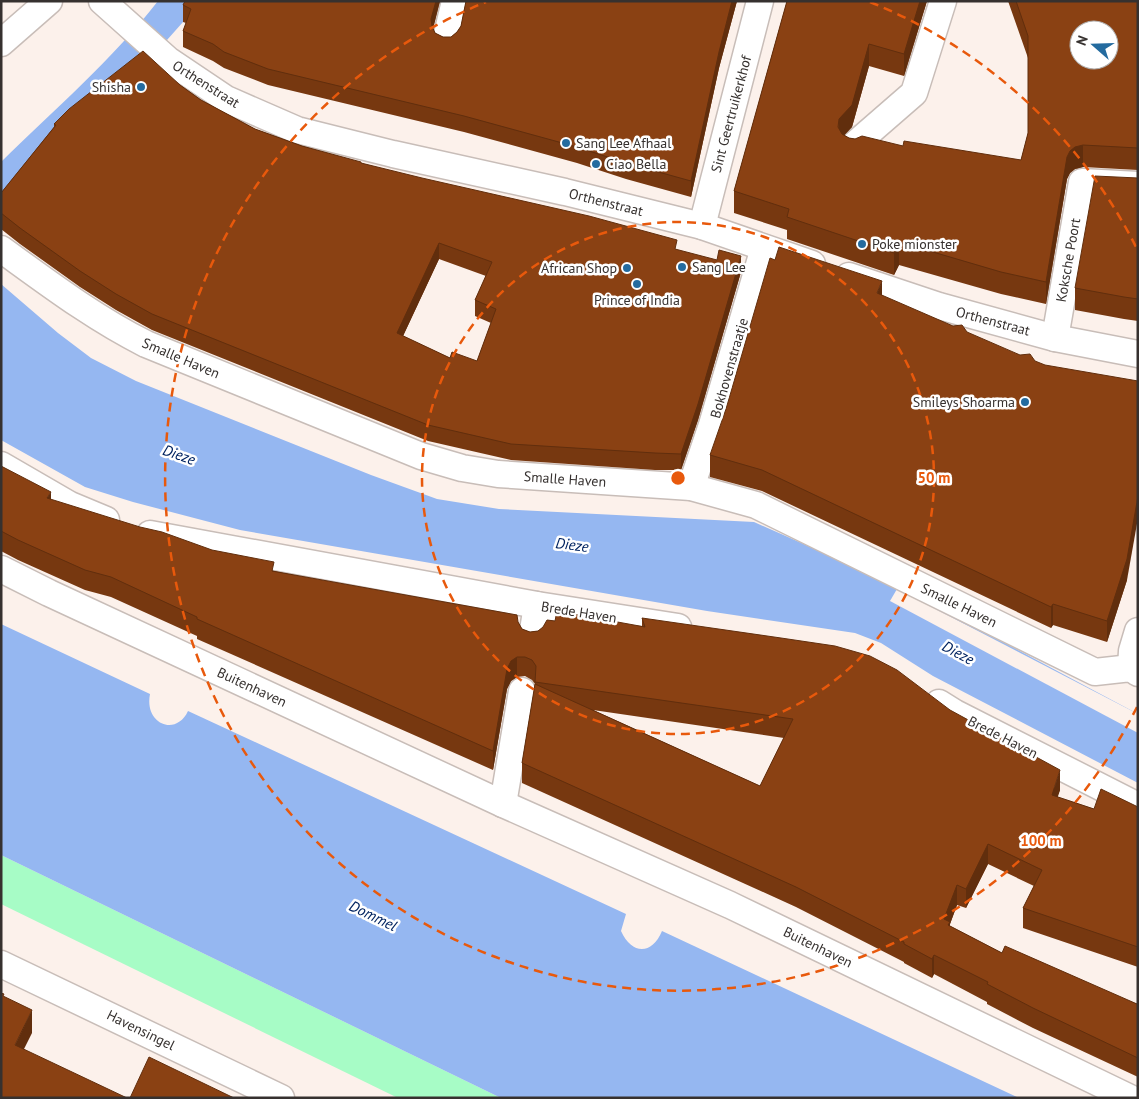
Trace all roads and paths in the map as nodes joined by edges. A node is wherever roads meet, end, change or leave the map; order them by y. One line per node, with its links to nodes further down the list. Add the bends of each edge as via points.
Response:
1 (50, 1): 7 (street)
2 (102, 1): 10 (street, Orthenstraat, via 168,60 226,99 297,130)
3 (455, 1): 6 (street)
4 (760, 1): 10 (street, Sint Geertruikerkhof)
5 (943, 1): 8 (street, via 914,94)
6 (446, 39)
7 (1, 43)
8 (853, 146)
9 (1138, 185): 13 (street, Koksche Poort, via 1082,182)
10 (702, 226): 11 (street, Orthenstraat)
11 (764, 248): 13 (street, Orthenstraat, via 939,306); 16 (street, Bokhovenstraatje)
12 (1, 249): 16 (street, Smalle Haven, via 92,314 137,340 422,456 498,474)
13 (1055, 338): 14 (street, Orthenstraat)
14 (1138, 354)
15 (1, 465): 18 (street, Brede Haven, via 70,505 148,533)
16 (691, 487): 22 (street, Smalle Haven, via 756,505 1095,672)
17 (1, 569): 25 (street, Buitenhaven)
18 (537, 605): 19 (street, Brede Haven); 21 (street)
19 (702, 630)
20 (1138, 630): 22 (street, via 1132,651)
21 (532, 637)
22 (1134, 671)
23 (920, 689): 26 (street, Brede Haven, via 955,713)
24 (522, 691): 25 (street)
25 (503, 804): 29 (street, Buitenhaven, via 730,905)
26 (1138, 806)
27 (1, 964): 28 (street, Havensingel)
28 (281, 1098)
29 (1130, 1098)

